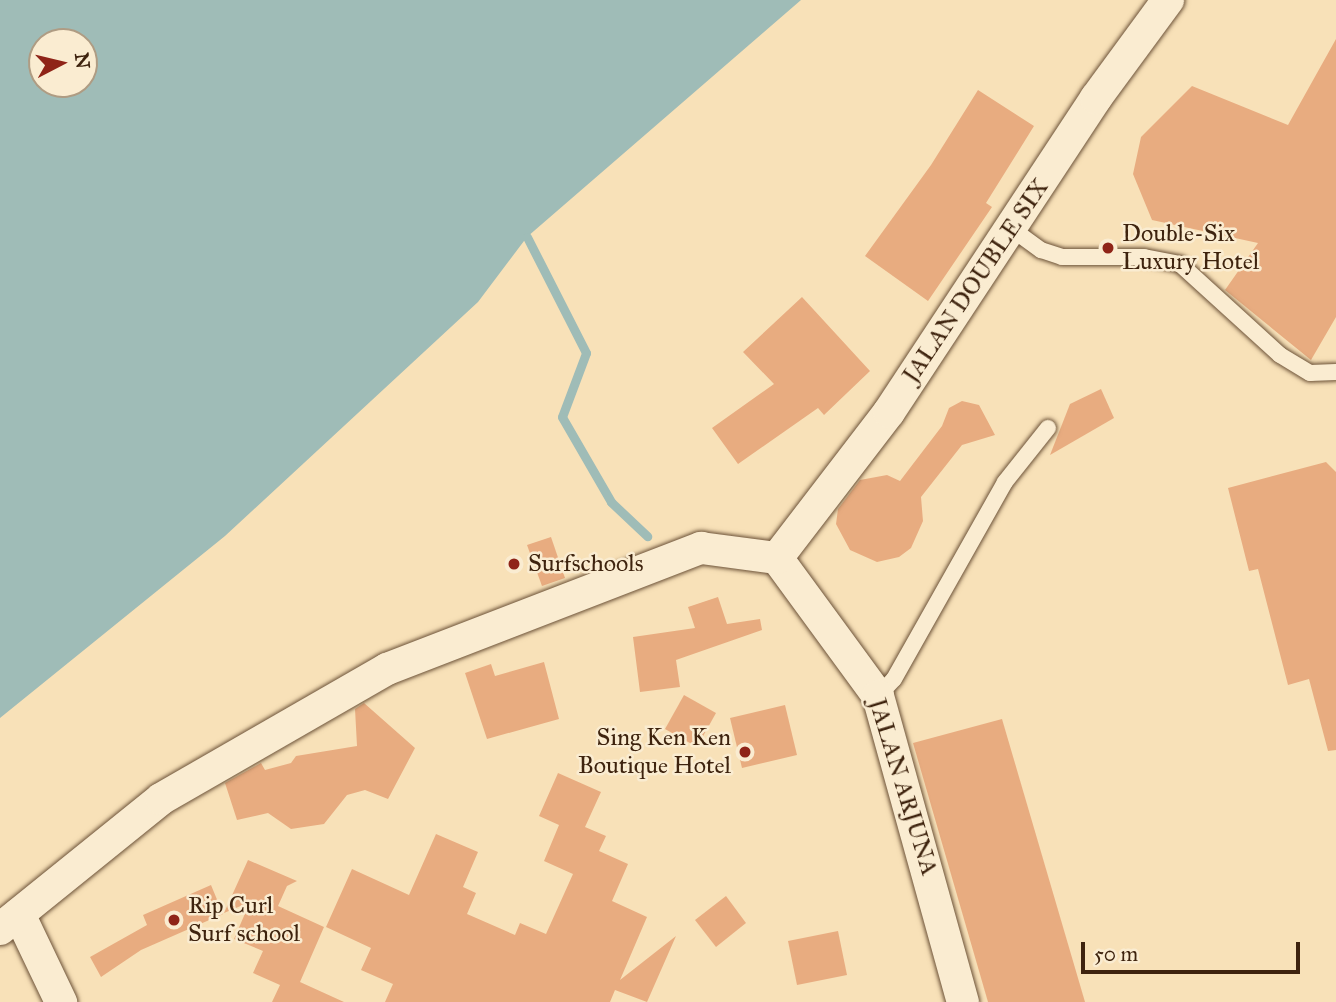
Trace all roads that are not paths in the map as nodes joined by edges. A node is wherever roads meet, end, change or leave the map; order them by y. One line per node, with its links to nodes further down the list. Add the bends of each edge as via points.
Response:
1 (1168, 0): 2 (street, JALAN DOUBLE SIX, via 1096,98)
2 (1012, 229): 3 (lane, via 1041,250 1062,257 1144,257 1180,264 1280,355 1310,373); 5 (street, JALAN DOUBLE SIX, via 889,412)
3 (1336, 372)
4 (1048, 428): 6 (lane, via 1005,482 894,679)
5 (777, 558): 6 (street, JALAN ARJUNA); 7 (street, via 701,548 387,669 161,799)
6 (878, 696): 9 (street, JALAN ARJUNA)
7 (10, 921): 8 (street)
8 (61, 1002)
9 (963, 1002)

